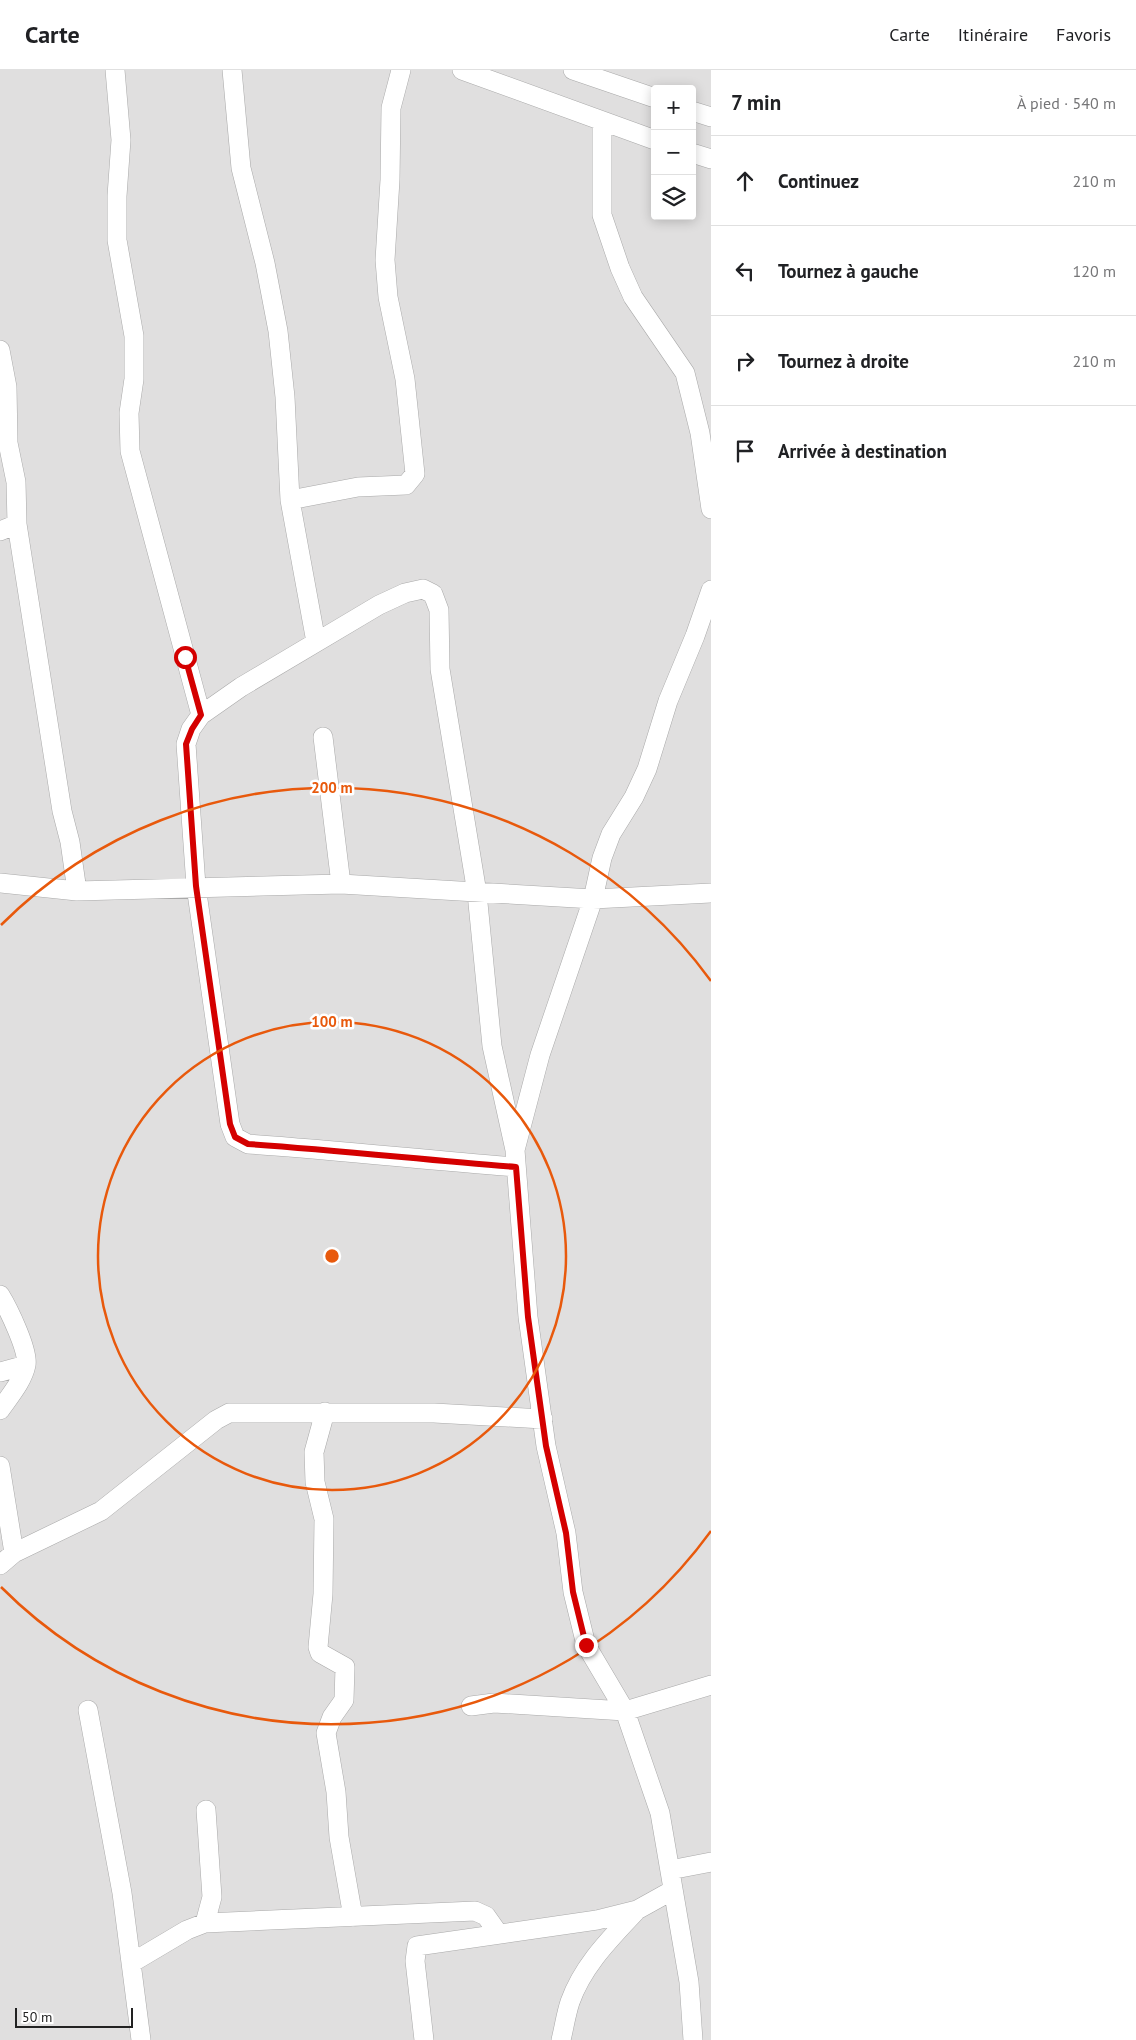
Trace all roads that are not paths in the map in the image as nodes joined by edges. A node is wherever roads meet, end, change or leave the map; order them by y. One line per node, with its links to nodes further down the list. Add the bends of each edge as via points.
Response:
1 (115, 70): 19 (street, via 121,140 117,240 134,336 130,451)
2 (232, 70): 14 (street, via 241,168 278,331)
3 (402, 70): 14 (street, via 391,108 385,260 388,297 405,379 415,474 406,485 358,488)
4 (462, 70): 9 (street)
5 (581, 71): 6 (street)
6 (651, 97)
7 (696, 112): 8 (street)
8 (711, 118)
9 (602, 122): 10 (street); 15 (street, via 602,215 633,297 685,374 700,433)
10 (651, 139)
11 (696, 154): 12 (street)
12 (711, 159)
13 (0, 350): 16 (street, via 7,388 8,443 16,482)
14 (290, 500): 18 (street)
15 (711, 509)
16 (9, 527): 24 (street)
17 (711, 590): 27 (street, via 696,636 668,701 647,770 611,834 602,858)
18 (316, 642): 19 (street); 25 (street, via 405,593 423,589 433,594 439,610 440,669)
19 (201, 715): 23 (street, via 186,744)
20 (323, 737): 22 (street)
21 (0, 882): 24 (street)
22 (341, 884): 23 (street); 25 (street)
23 (196, 886): 24 (street); 28 (street, via 230,1124 235,1137 248,1144 360,1152 395,1158)
24 (77, 891)
25 (477, 893): 27 (street); 28 (street, via 492,1046)
26 (711, 893): 27 (street)
27 (594, 899): 28 (street, via 540,1055)
28 (515, 1158): 34 (street, via 528,1317)
29 (0, 1295): 30 (street, via 24,1350)
30 (26, 1365): 31 (street); 32 (street)
31 (0, 1372)
32 (0, 1410)
33 (325, 1412): 34 (street); 36 (street, via 229,1413 101,1511); 47 (street, via 314,1452 315,1482 324,1519 323,1594 318,1647 320,1654 345,1667 344,1700 326,1733)
34 (543, 1419): 40 (street, via 566,1533 573,1592 586,1645)
35 (0, 1466): 36 (street)
36 (7, 1559)
37 (711, 1685): 40 (street)
38 (471, 1706): 40 (street, via 494,1703)
39 (88, 1710): 51 (street)
40 (624, 1711): 43 (street, via 660,1813)
41 (206, 1810): 48 (street, via 212,1897)
42 (711, 1862): 43 (street)
43 (670, 1870): 44 (street)
44 (673, 1890): 45 (street); 55 (street, via 689,1982)
45 (637, 1910): 49 (street, via 598,1920); 54 (street, via 598,1952 579,1981)
46 (414, 1915): 47 (street); 49 (street, via 475,1911 486,1916); 50 (street)
47 (353, 1917): 48 (street)
48 (205, 1923): 51 (street)
49 (498, 1933): 50 (street)
50 (417, 1946): 53 (street, via 415,1961)
51 (133, 1962): 52 (street)
52 (142, 2040)
53 (424, 2040)
54 (561, 2040)
55 (693, 2040)

